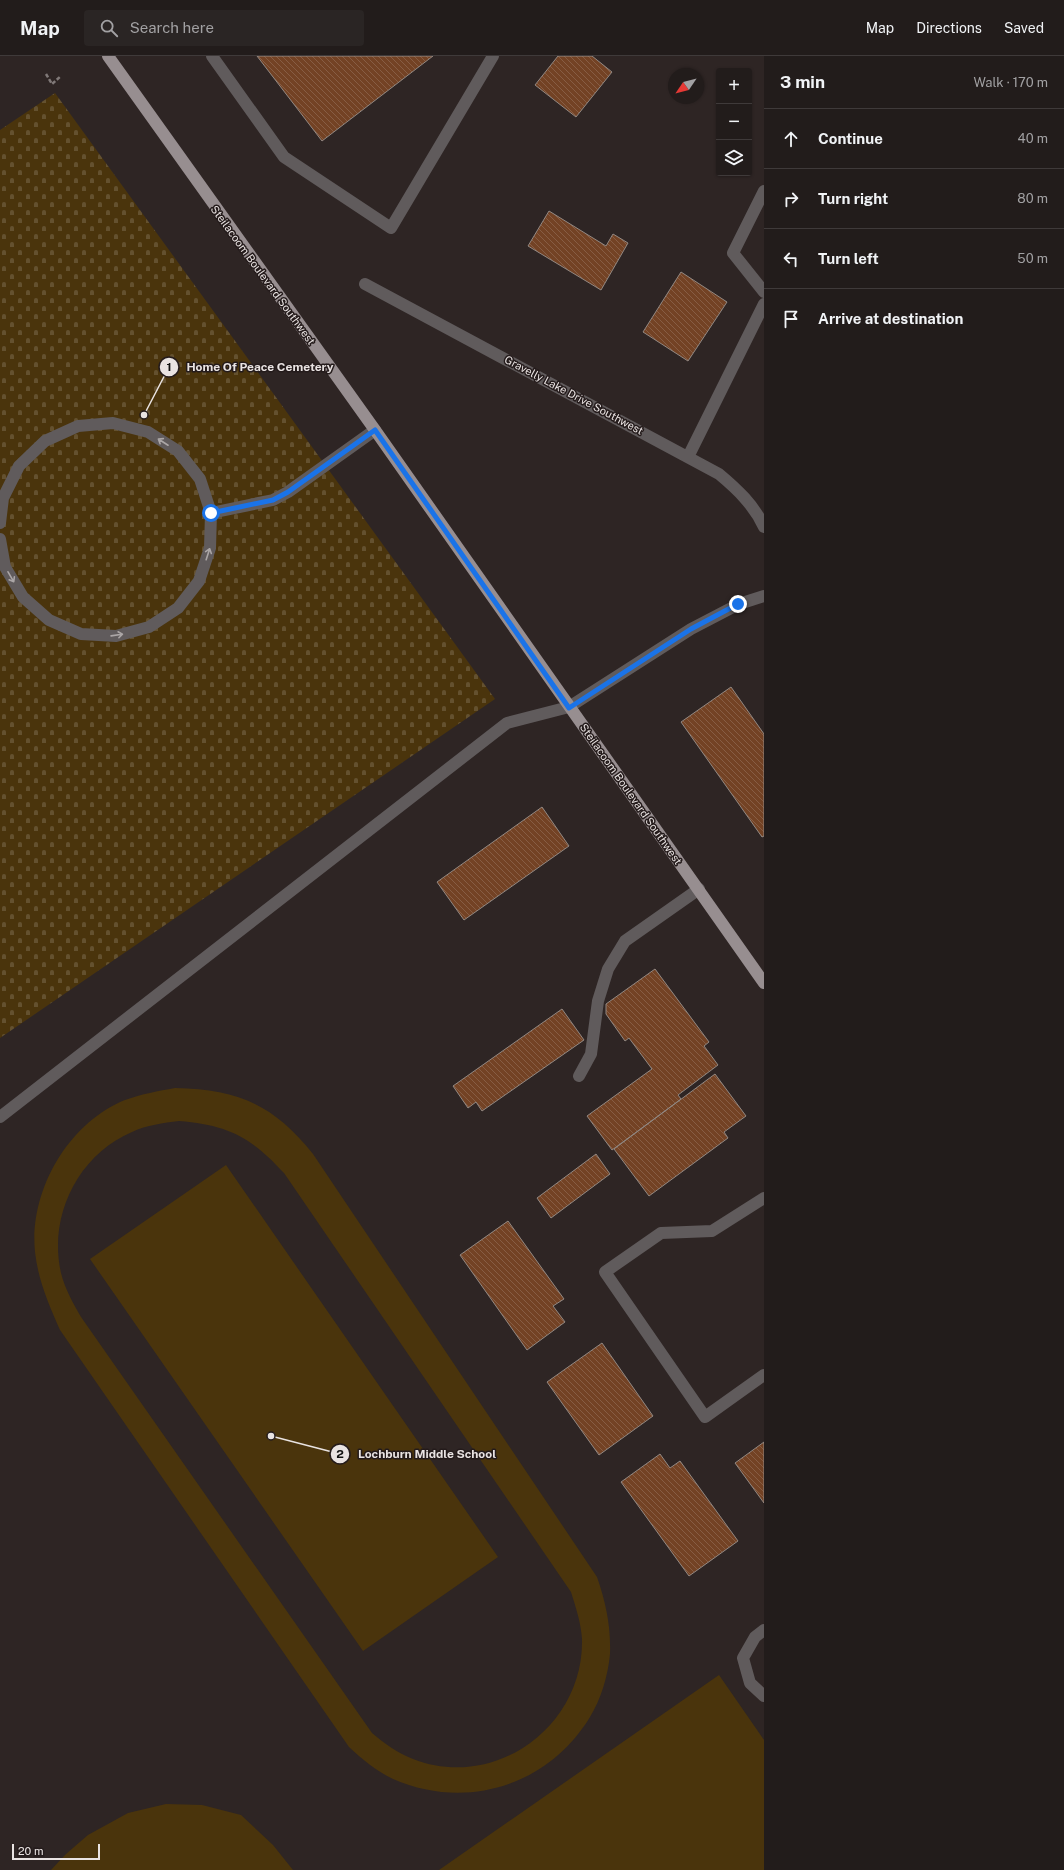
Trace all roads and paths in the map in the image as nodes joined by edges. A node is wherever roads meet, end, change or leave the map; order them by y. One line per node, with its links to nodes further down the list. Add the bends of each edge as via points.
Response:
1 (108, 56): 10 (main road, Steilacoom Boulevard Southwest)
2 (212, 56): 3 (street, via 284,157 391,228)
3 (494, 56)
4 (46, 74): 5 (path, via 52,84)
5 (60, 76)
6 (764, 191): 8 (street, via 733,253)
7 (366, 284): 11 (street, Gravelly Lake Drive Southwest)
8 (764, 292)
9 (764, 304): 11 (street)
10 (375, 430): 12 (street, via 273,500); 17 (main road, Steilacoom Boulevard Southwest)
11 (688, 456): 14 (street, Gravelly Lake Drive Southwest, via 719,474 737,489 754,509)
12 (211, 513): 13 (street, one-way to 13, via 200,479 178,451 148,432 113,423 78,426 45,441 19,466 3,498); 15 (street, one-way to 12, via 5,567 23,597 49,620 81,634 116,636 149,627 178,608 199,581 210,548)
13 (0, 523)
14 (764, 527)
15 (0, 540)
16 (764, 596): 17 (street, via 738,604 691,629)
17 (569, 708): 18 (main road, Steilacoom Boulevard Southwest); 21 (street, via 507,723)
18 (698, 889): 19 (main road, Steilacoom Boulevard Southwest); 20 (street, via 625,941 608,969 598,1001 591,1054)
19 (764, 983)
20 (579, 1076)
21 (0, 1117)
22 (764, 1198): 23 (street, via 712,1230 661,1233 605,1272 705,1417)
23 (764, 1374)
24 (764, 1630): 25 (street, via 755,1637 743,1658 750,1683)
25 (764, 1696)

